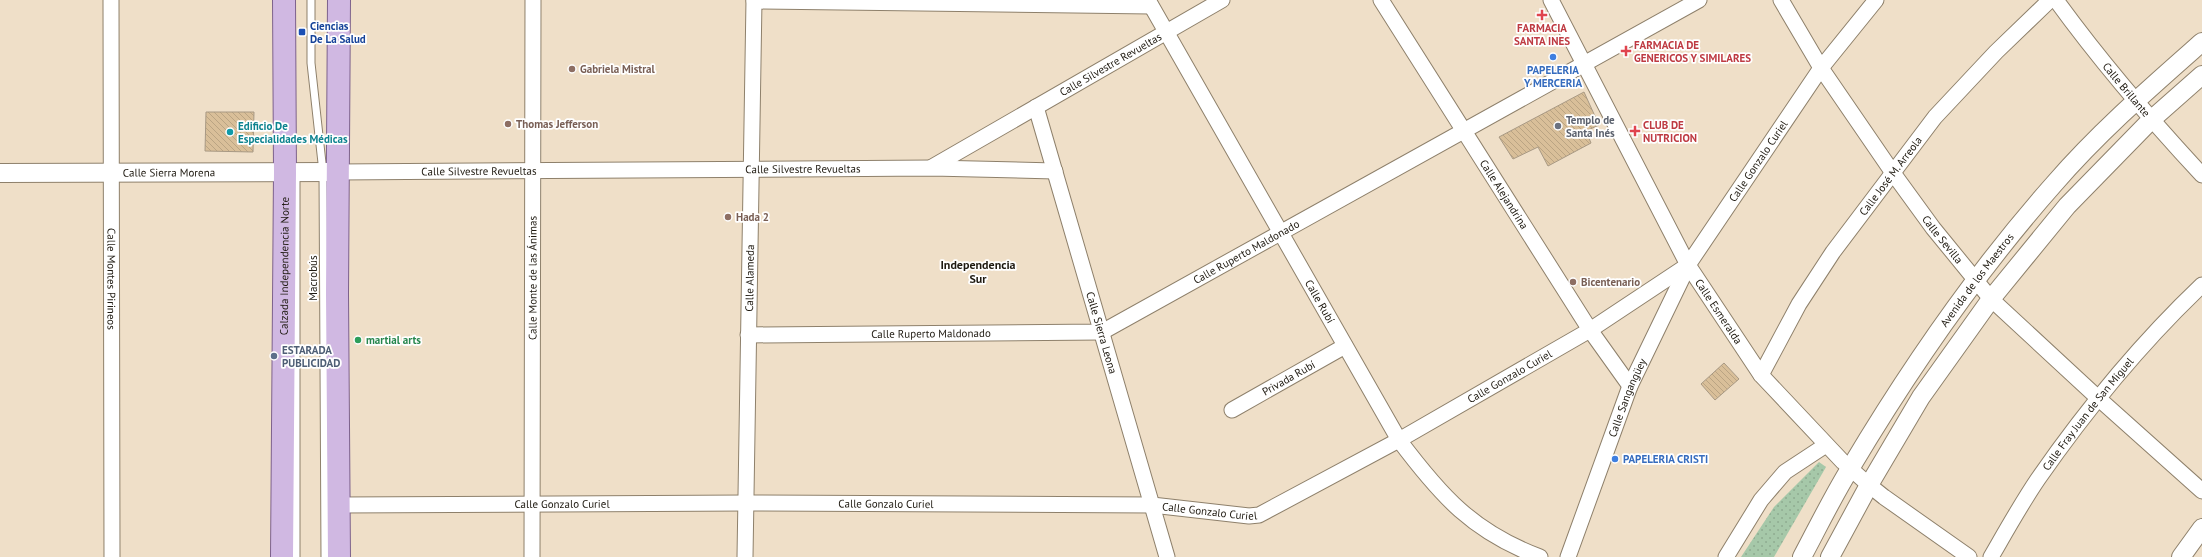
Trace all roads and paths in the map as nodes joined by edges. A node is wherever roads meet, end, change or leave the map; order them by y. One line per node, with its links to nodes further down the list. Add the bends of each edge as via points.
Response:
1 (112, 0): 30 (street, Calle Montes Pirineos)
2 (284, 0): 26 (main road, Calzada Independencia Norte)
3 (311, 0): 31 (lane, Macrobús, via 311,63)
4 (339, 0): 31 (main road)
5 (532, 0): 28 (street, Calle Monte de las Ánimas)
6 (1222, 0): 16 (street, Calle Silvestre Revueltas)
7 (1381, 0): 24 (street, Calle Alejandrina)
8 (1551, 0): 18 (street, Calle Esmeralda)
9 (1699, 0): 18 (street, Calle Ruperto Maldonado)
10 (1780, 0): 19 (street, Calle Sevilla)
11 (1876, 0): 19 (street, Calle Gonzalo Curiel)
12 (2050, 0): 33 (street, Calle José M. Arreola, via 1996,52 1935,117)
13 (2056, 0): 21 (street, Calle Brillante, via 2092,50)
14 (754, 1): 15 (street); 27 (street, Calle Alameda)
15 (1149, 3): 16 (street, Calle Rubí)
16 (1166, 32): 22 (street, Calle Silvestre Revueltas); 35 (street, Calle Rubí)
17 (2202, 42): 21 (street, Avenida de los Maestros)
18 (1584, 64): 24 (street, Calle Ruperto Maldonado); 36 (street, Calle Esmeralda)
19 (1821, 68): 33 (street, Calle Sevilla); 36 (street, Calle Gonzalo Curiel)
20 (2202, 75): 23 (street, Avenida de los Maestros)
21 (2135, 101): 23 (street, Calle Brillante); 37 (street, Avenida de los Maestros, via 2055,183)
22 (1036, 108): 25 (street, Calle Silvestre Revueltas); 29 (street, Calle Sierra Leona)
23 (2151, 120): 34 (street, Calle Brillante); 39 (street, Avenida de los Maestros, via 2067,206)
24 (1465, 130): 35 (street, Calle Ruperto Maldonado); 40 (street, Calle Alejandrina)
25 (932, 168): 27 (street, Calle Silvestre Revueltas); 29 (street)
26 (292, 169): 30 (street, Calle Sierra Morena); 31 (street, Calle Sierra Morena); 59 (main road, Calzada Independencia Norte); 60 (lane, Macrobús)
27 (751, 169): 28 (street, Calle Silvestre Revueltas); 42 (street, Calle Alameda)
28 (532, 170): 31 (street, Calle Silvestre Revueltas); 55 (street, Calle Monte de las Ánimas)
29 (1055, 171): 41 (street, Calle Sierra Leona)
30 (112, 172): 32 (street, Calle Sierra Morena); 58 (street, Calle Montes Pirineos)
31 (330, 172): 54 (main road); 61 (lane, Macrobús)
32 (0, 173)
33 (1893, 173): 37 (street, Calle Sevilla, via 1933,228); 44 (street, Calle José M. Arreola, via 1833,252 1799,304)
34 (2202, 176)
35 (1281, 233): 41 (street, Calle Ruperto Maldonado); 43 (street, Calle Rubí)
36 (1688, 265): 40 (street, Calle Gonzalo Curiel); 44 (street, Calle Esmeralda); 45 (street, Calle Sangangüey)
37 (1976, 280): 39 (street, Calle Sevilla); 50 (street, Avenida de los Maestros, via 1909,374)
38 (2202, 285): 46 (street, Calle Fray Juan de San Miguel, via 2171,314)
39 (1991, 299): 46 (street, Calle Sevilla); 51 (street, Avenida de los Maestros, via 1921,397)
40 (1590, 330): 45 (street, Calle Alejandrina); 48 (street, Calle Gonzalo Curiel)
41 (1102, 332): 42 (street, Calle Ruperto Maldonado); 56 (street, Calle Sierra Leona)
42 (748, 335): 53 (street, Calle Alameda)
43 (1345, 346): 47 (street, Privada Rubí); 48 (street, Calle Rubí)
44 (1761, 375): 49 (street, Calle Esmeralda)
45 (1630, 386): 67 (street, Calle Sangangüey)
46 (2098, 398): 52 (street, Calle Sevilla); 72 (street, Calle Fray Juan de San Miguel, via 2037,480)
47 (1232, 410)
48 (1399, 440): 56 (street, Calle Gonzalo Curiel, via 1260,515 1249,516); 66 (street, Calle Rubí, via 1431,482 1467,518 1514,547)
49 (1826, 445): 50 (street, Calle Esmeralda); 68 (street, via 1785,472 1761,500)
50 (1850, 468): 51 (street, Calle Esmeralda); 69 (street, Avenida de los Maestros)
51 (1869, 485): 70 (street, Avenida de los Maestros); 71 (street, Calle Esmeralda)
52 (2202, 491)
53 (746, 503): 55 (street, Calle Gonzalo Curiel); 56 (street, Calle Gonzalo Curiel); 64 (street, Calle Alameda)
54 (339, 504): 55 (street, Calle Gonzalo Curiel); 62 (main road)
55 (532, 504): 63 (street, Calle Monte de las Ánimas)
56 (1152, 505): 65 (street, Calle Sierra Leona)
57 (2202, 528): 73 (street)
58 (112, 557)
59 (282, 557)
60 (296, 557)
61 (325, 557)
62 (339, 557)
63 (532, 557)
64 (745, 557)
65 (1167, 557)
66 (1540, 557)
67 (1568, 557)
68 (1726, 557)
69 (1802, 557)
70 (1830, 557)
71 (1970, 557)
72 (1991, 557)
73 (2181, 557)

